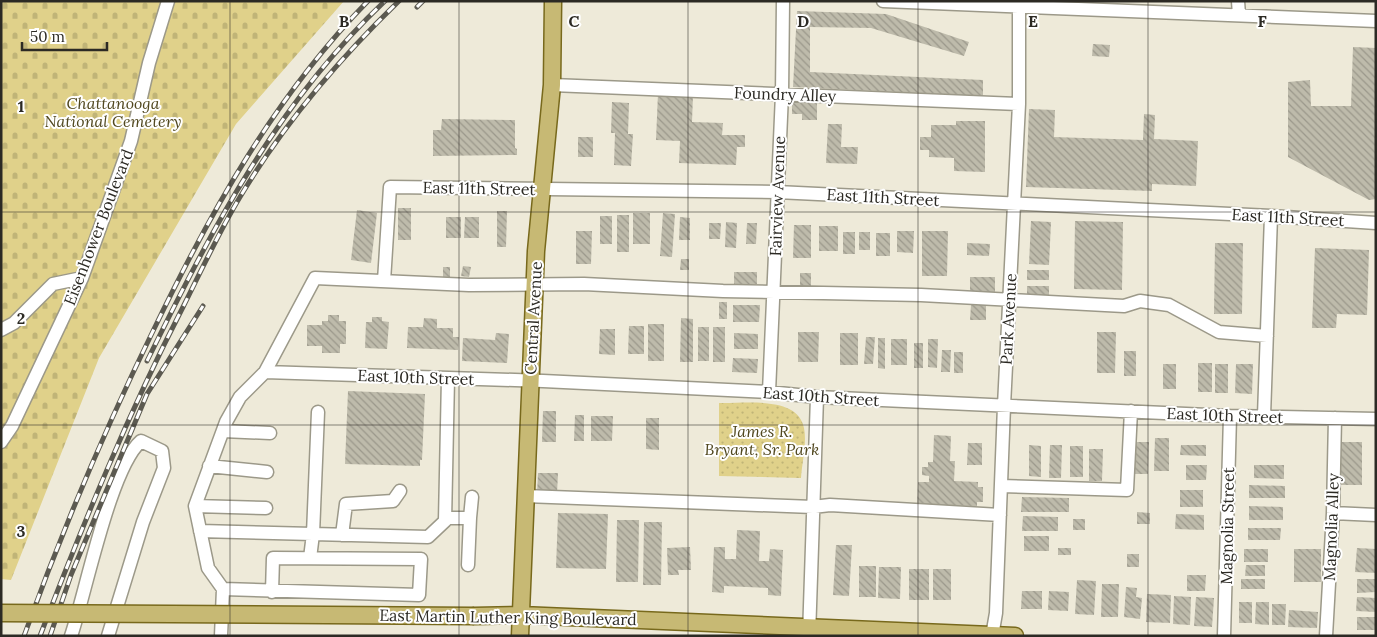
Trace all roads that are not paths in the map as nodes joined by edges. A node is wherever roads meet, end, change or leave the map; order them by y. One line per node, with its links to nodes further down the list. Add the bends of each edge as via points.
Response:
1 (168, 1): 19 (street, Eisenhower Boulevard, via 149,63 131,141)
2 (553, 1): 11 (main road, Central Avenue)
3 (783, 1): 12 (street, Fairview Avenue)
4 (883, 1): 6 (street)
5 (1238, 1): 9 (street)
6 (1019, 4): 7 (street); 13 (street, Park Avenue)
7 (1112, 6): 8 (street)
8 (1170, 7): 9 (street)
9 (1239, 16): 10 (street)
10 (1376, 21)
11 (552, 85): 12 (street, Foundry Alley); 14 (main road, Central Avenue)
12 (782, 94): 13 (street, Foundry Alley); 15 (street, Fairview Avenue)
13 (1019, 104): 16 (street, Park Avenue)
14 (542, 188): 15 (street, East 11th Street); 20 (street, East 11th Street, via 390,187); 21 (main road, Central Avenue)
15 (777, 192): 16 (street, East 11th Street); 22 (street, Fairview Avenue)
16 (1013, 204): 17 (street, East 11th Street); 23 (street, Park Avenue)
17 (1271, 216): 18 (street, East 11th Street); 25 (street)
18 (1376, 223)
19 (82, 278): 24 (street, via 53,284 14,323); 40 (street, Eisenhower Boulevard, via 12,426)
20 (384, 281): 21 (street); 26 (street, via 315,278)
21 (534, 284): 22 (street); 28 (main road, Central Avenue)
22 (773, 292): 23 (street); 29 (street, Fairview Avenue)
23 (1008, 299): 25 (street, via 1124,306 1140,301 1150,302 1178,308 1219,332); 31 (street, Park Avenue)
24 (1, 330)
25 (1267, 336): 35 (street)
26 (265, 372): 27 (street, East 10th Street); 38 (street, via 240,397)
27 (448, 378): 28 (street, East 10th Street); 53 (street)
28 (530, 380): 29 (street, East 10th Street); 45 (main road, Central Avenue)
29 (769, 392): 30 (street, East 10th Street)
30 (817, 398): 31 (street, East 10th Street); 48 (street)
31 (1004, 406): 32 (street, East 10th Street); 43 (street, Park Avenue)
32 (1131, 411): 34 (street, East 10th Street); 43 (street, via 1128,490)
33 (318, 412): 56 (street)
34 (1230, 416): 35 (street, East 10th Street); 71 (street, Magnolia Street)
35 (1264, 416): 36 (street, East 10th Street)
36 (1335, 418): 37 (street, East 10th Street); 50 (street, Magnolia Alley)
37 (1376, 419)
38 (222, 431): 39 (street); 41 (street)
39 (270, 433)
40 (1, 442)
41 (209, 466): 42 (street); 47 (street)
42 (267, 472)
43 (1001, 486): 51 (street, Park Avenue)
44 (400, 491): 57 (street, via 393,501 346,504)
45 (525, 496): 48 (street); 63 (main road, Central Avenue)
46 (472, 497): 54 (street)
47 (195, 506): 49 (street); 55 (street)
48 (813, 507): 51 (street, via 830,505); 64 (street)
49 (266, 508)
50 (1333, 513): 52 (street); 72 (street, Magnolia Alley)
51 (1000, 515): 65 (street, Park Avenue, via 996,613)
52 (1376, 515)
53 (445, 518): 54 (street); 57 (street, via 428,537)
54 (470, 518): 59 (street)
55 (200, 531): 56 (street); 60 (street, via 208,568)
56 (313, 534): 57 (street); 58 (street)
57 (342, 535)
58 (310, 558): 61 (street, via 273,558); 61 (street, via 421,559 419,594)
59 (468, 565)
60 (223, 589): 61 (street); 68 (street)
61 (272, 592)
62 (1, 613): 63 (main road, East Martin Luther King Boulevard, bridge)
63 (521, 615): 64 (main road, East Martin Luther King Boulevard); 69 (main road, Central Avenue)
64 (809, 631): 65 (main road, East Martin Luther King Boulevard)
65 (992, 635): 70 (main road, East Martin Luther King Boulevard)
66 (71, 636): 67 (street, via 116,488 130,455 141,441 162,451 164,468 143,522)
67 (108, 636)
68 (221, 636)
69 (520, 636)
70 (1015, 636)
71 (1224, 636)
72 (1326, 636)

